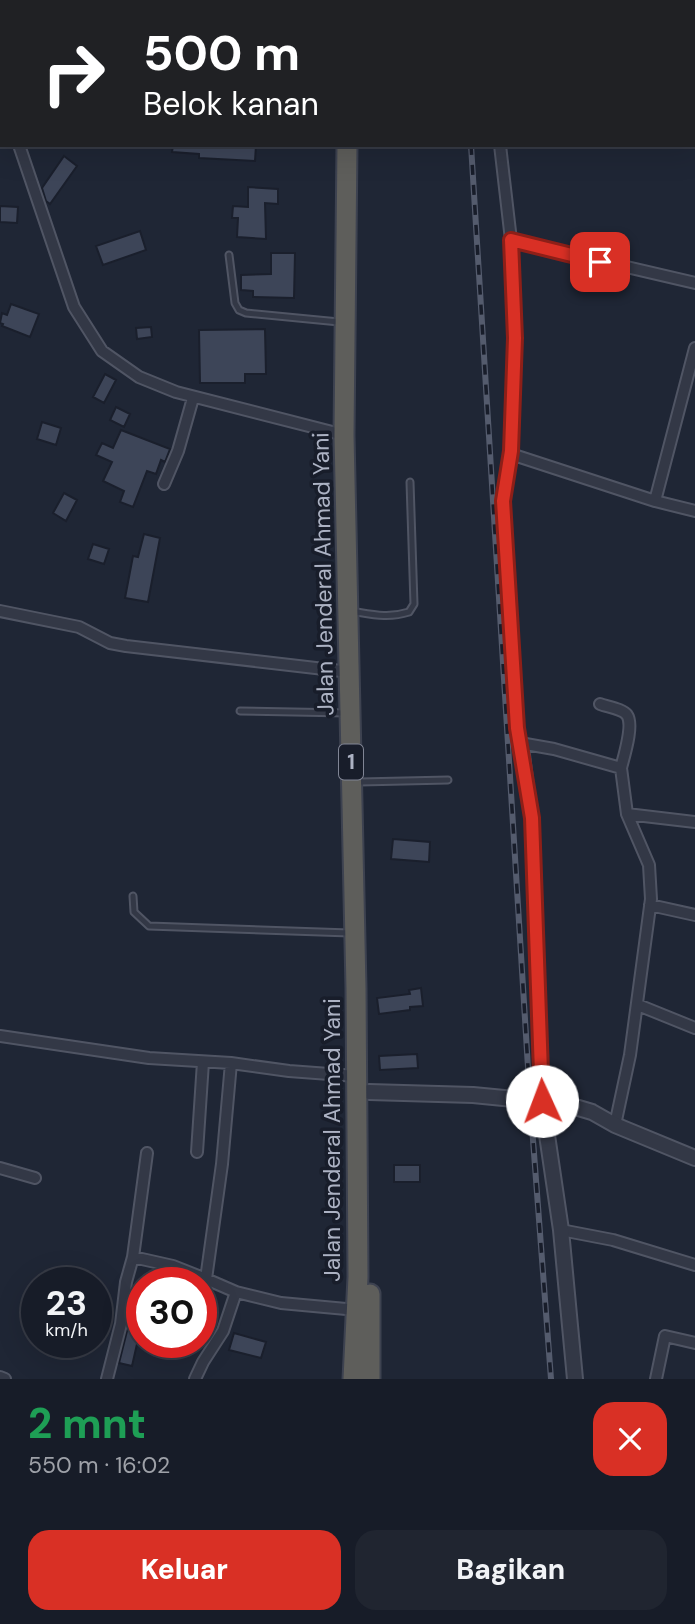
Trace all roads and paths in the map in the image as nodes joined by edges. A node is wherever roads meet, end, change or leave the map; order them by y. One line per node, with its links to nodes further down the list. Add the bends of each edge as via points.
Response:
1 (20, 147): 10 (street, via 74,307 102,351 139,377)
2 (347, 147): 8 (highway, Jalan Jenderal Ahmad Yani / 1)
3 (358, 147): 18 (highway, 1)
4 (500, 147): 5 (street)
5 (511, 240): 7 (street); 12 (street, via 515,338)
6 (229, 255): 8 (lane, via 239,310)
7 (695, 283)
8 (346, 322): 11 (highway, Jalan Jenderal Ahmad Yani / 1)
9 (695, 348): 15 (street)
10 (194, 398): 11 (street); 14 (street)
11 (344, 435): 19 (highway, Jalan Jenderal Ahmad Yani / 1)
12 (511, 451): 15 (street); 23 (street, via 503,501)
13 (411, 482): 18 (lane, via 414,604 398,616)
14 (164, 484)
15 (655, 501): 16 (street)
16 (695, 511)
17 (0, 611): 19 (street, via 79,627 126,646)
18 (357, 612): 26 (highway, 1)
19 (349, 672): 22 (highway, Jalan Jenderal Ahmad Yani / 1)
20 (600, 704): 24 (street, via 629,718)
21 (240, 711): 22 (lane)
22 (351, 713): 32 (highway, Jalan Jenderal Ahmad Yani / 1)
23 (520, 743): 24 (street); 40 (street, via 532,818)
24 (621, 768): 27 (street)
25 (448, 780): 26 (lane)
26 (360, 782): 39 (highway, 1)
27 (627, 814): 28 (street); 30 (street, via 649,865)
28 (695, 822)
29 (133, 896): 32 (lane, via 134,912 149,926)
30 (650, 905): 31 (street); 33 (street)
31 (695, 915)
32 (355, 933): 38 (highway, Jalan Jenderal Ahmad Yani / 1)
33 (638, 1005): 34 (street); 41 (street)
34 (695, 1028)
35 (0, 1036): 36 (street)
36 (203, 1062): 37 (street); 42 (street)
37 (231, 1063): 38 (street); 51 (street)
38 (356, 1076): 54 (highway, Jalan Jenderal Ahmad Yani / 1)
39 (369, 1092): 40 (street); 61 (highway, 1)
40 (542, 1101): 41 (street, via 592,1112); 47 (street)
41 (615, 1125): 44 (street)
42 (197, 1152)
43 (147, 1153): 48 (street)
44 (695, 1158)
45 (0, 1168): 46 (street)
46 (36, 1178)
47 (561, 1230): 49 (street); 62 (street)
48 (133, 1257): 50 (street); 58 (street)
49 (695, 1265)
50 (176, 1267)
51 (208, 1267)
52 (217, 1284): 53 (street)
53 (236, 1292): 54 (street, via 281,1303); 59 (street, via 223,1331)
54 (357, 1310): 60 (highway, Jalan Jenderal Ahmad Yani / 1)
55 (695, 1343): 63 (street, via 665,1336)
56 (0, 1377): 57 (street)
57 (5, 1379)
58 (107, 1379)
59 (195, 1379)
60 (353, 1379)
61 (370, 1379)
62 (575, 1379)
63 (656, 1379)

